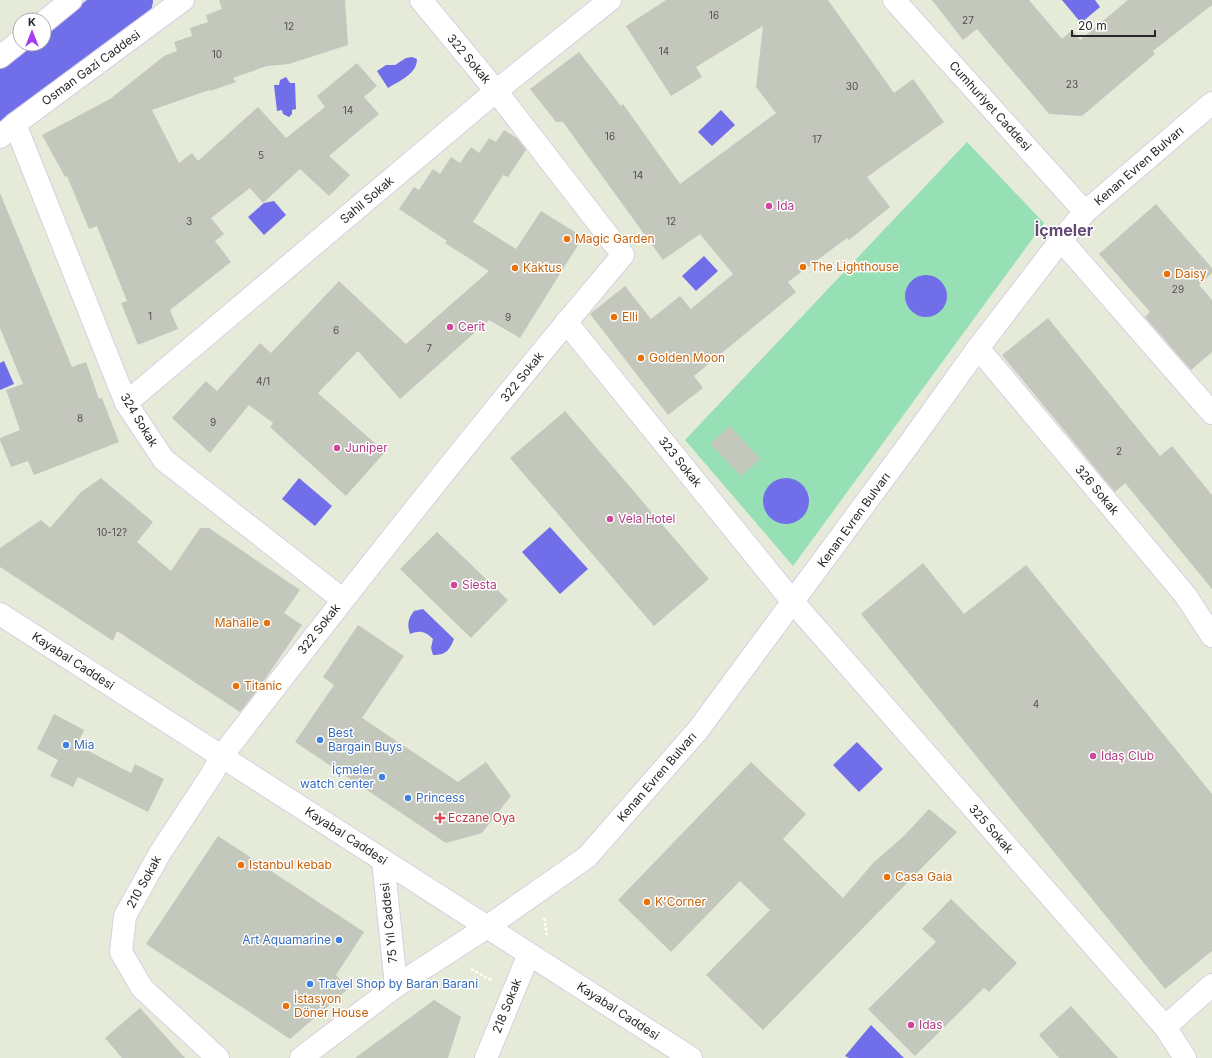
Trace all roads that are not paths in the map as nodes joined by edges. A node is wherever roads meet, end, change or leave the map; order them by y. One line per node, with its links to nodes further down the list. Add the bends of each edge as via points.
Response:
1 (71, 0): 6 (street)
2 (183, 0): 11 (street, Osman Gazi Caddesi)
3 (421, 0): 9 (street, 322 Sokak)
4 (610, 0): 9 (street, Sahil Sokak)
5 (894, 0): 12 (street, Cumhuriyet Caddesi)
6 (52, 15)
7 (12, 47): 8 (street)
8 (0, 57)
9 (496, 91): 14 (street, 322 Sokak, via 623,255); 16 (street, Sahil Sokak)
10 (1212, 103): 12 (street, Kenan Evren Bulvarı)
11 (8, 131): 16 (street, 324 Sokak)
12 (1085, 212): 13 (street, Kenan Evren Bulvarı)
13 (1061, 240): 15 (street, Kenan Evren Bulvarı); 17 (street)
14 (566, 322): 18 (street, 322 Sokak); 19 (street, 323 Sokak)
15 (978, 348): 19 (street, Kenan Evren Bulvarı); 21 (street, 326 Sokak, via 1186,596)
16 (126, 403): 18 (street, 324 Sokak, via 164,460)
17 (1212, 414)
18 (342, 599): 22 (street, 322 Sokak)
19 (793, 602): 24 (street, Kenan Evren Bulvarı, via 698,730 587,857); 28 (street, 325 Sokak)
20 (0, 614): 22 (street, Kayabal Caddesi)
21 (1212, 636)
22 (221, 756): 23 (street, Kayabal Caddesi); 29 (street, 210 Sokak, via 160,853 125,916 121,952 142,988)
23 (383, 860): 24 (street, Kayabal Caddesi); 27 (street, 75 Yıl Caddesi)
24 (487, 927): 25 (street, Kayabal Caddesi); 27 (street, 75 Yıl Caddesi)
25 (529, 954): 31 (street, 218 Sokak); 32 (street, Kayabal Caddesi)
26 (1212, 985): 28 (street)
27 (396, 986): 30 (street, 75 Yıl Caddesi)
28 (1165, 1027): 33 (street, 325 Sokak)
29 (218, 1058)
30 (301, 1058)
31 (486, 1058)
32 (691, 1058)
33 (1185, 1058)

